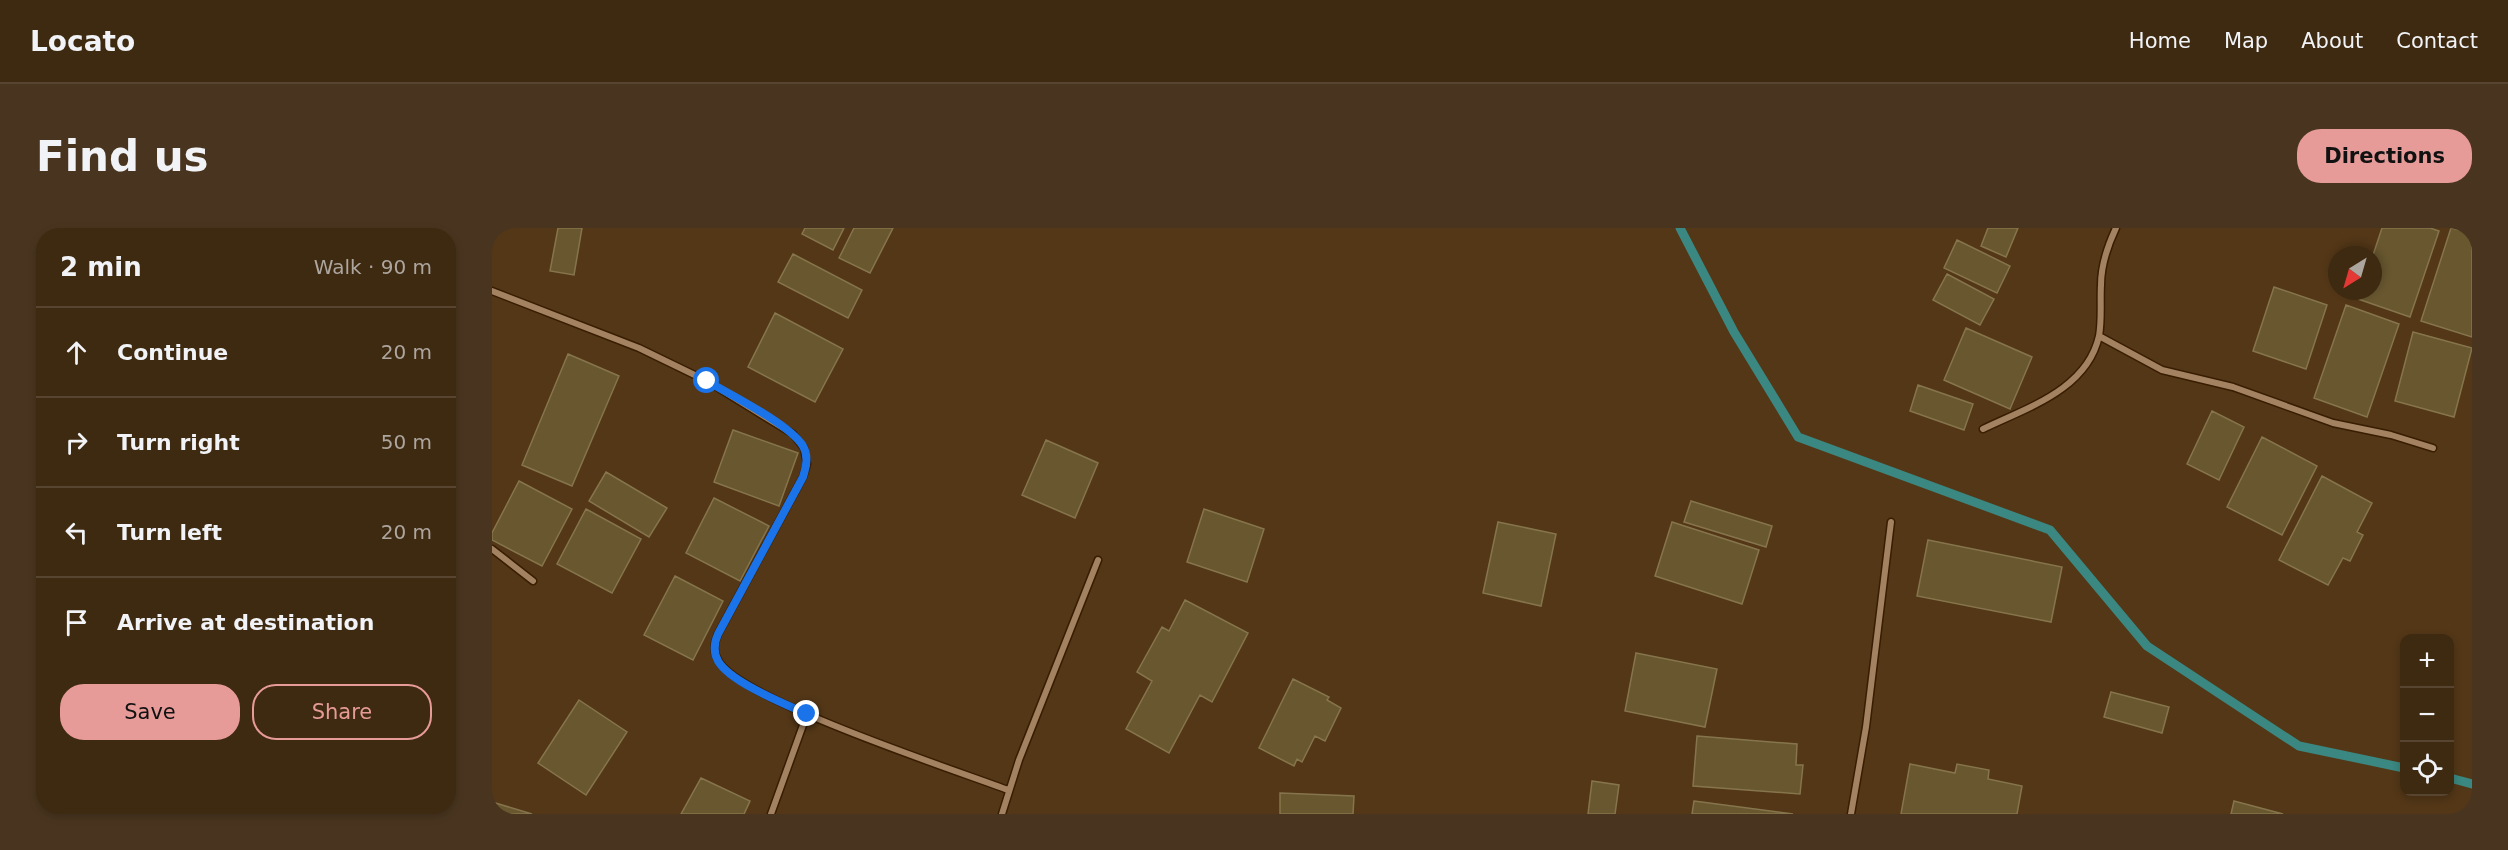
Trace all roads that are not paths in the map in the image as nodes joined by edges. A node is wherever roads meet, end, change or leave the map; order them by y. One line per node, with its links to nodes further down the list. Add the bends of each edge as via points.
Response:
1 (2116, 228): 3 (street, via 2101,282)
2 (492, 291): 10 (street, via 639,348 707,381 793,434 804,448 807,464 803,477 714,646 718,662 731,673 767,697)
3 (2099, 336): 4 (street, via 2087,366 2064,389); 5 (street, via 2162,370 2233,387 2333,423)
4 (1983, 429)
5 (2433, 448)
6 (1891, 522): 14 (street)
7 (492, 549): 9 (street)
8 (1098, 560): 11 (street)
9 (533, 581)
10 (807, 714): 11 (street); 12 (street)
11 (1008, 790): 13 (street)
12 (771, 814)
13 (1002, 814)
14 (1851, 814)

